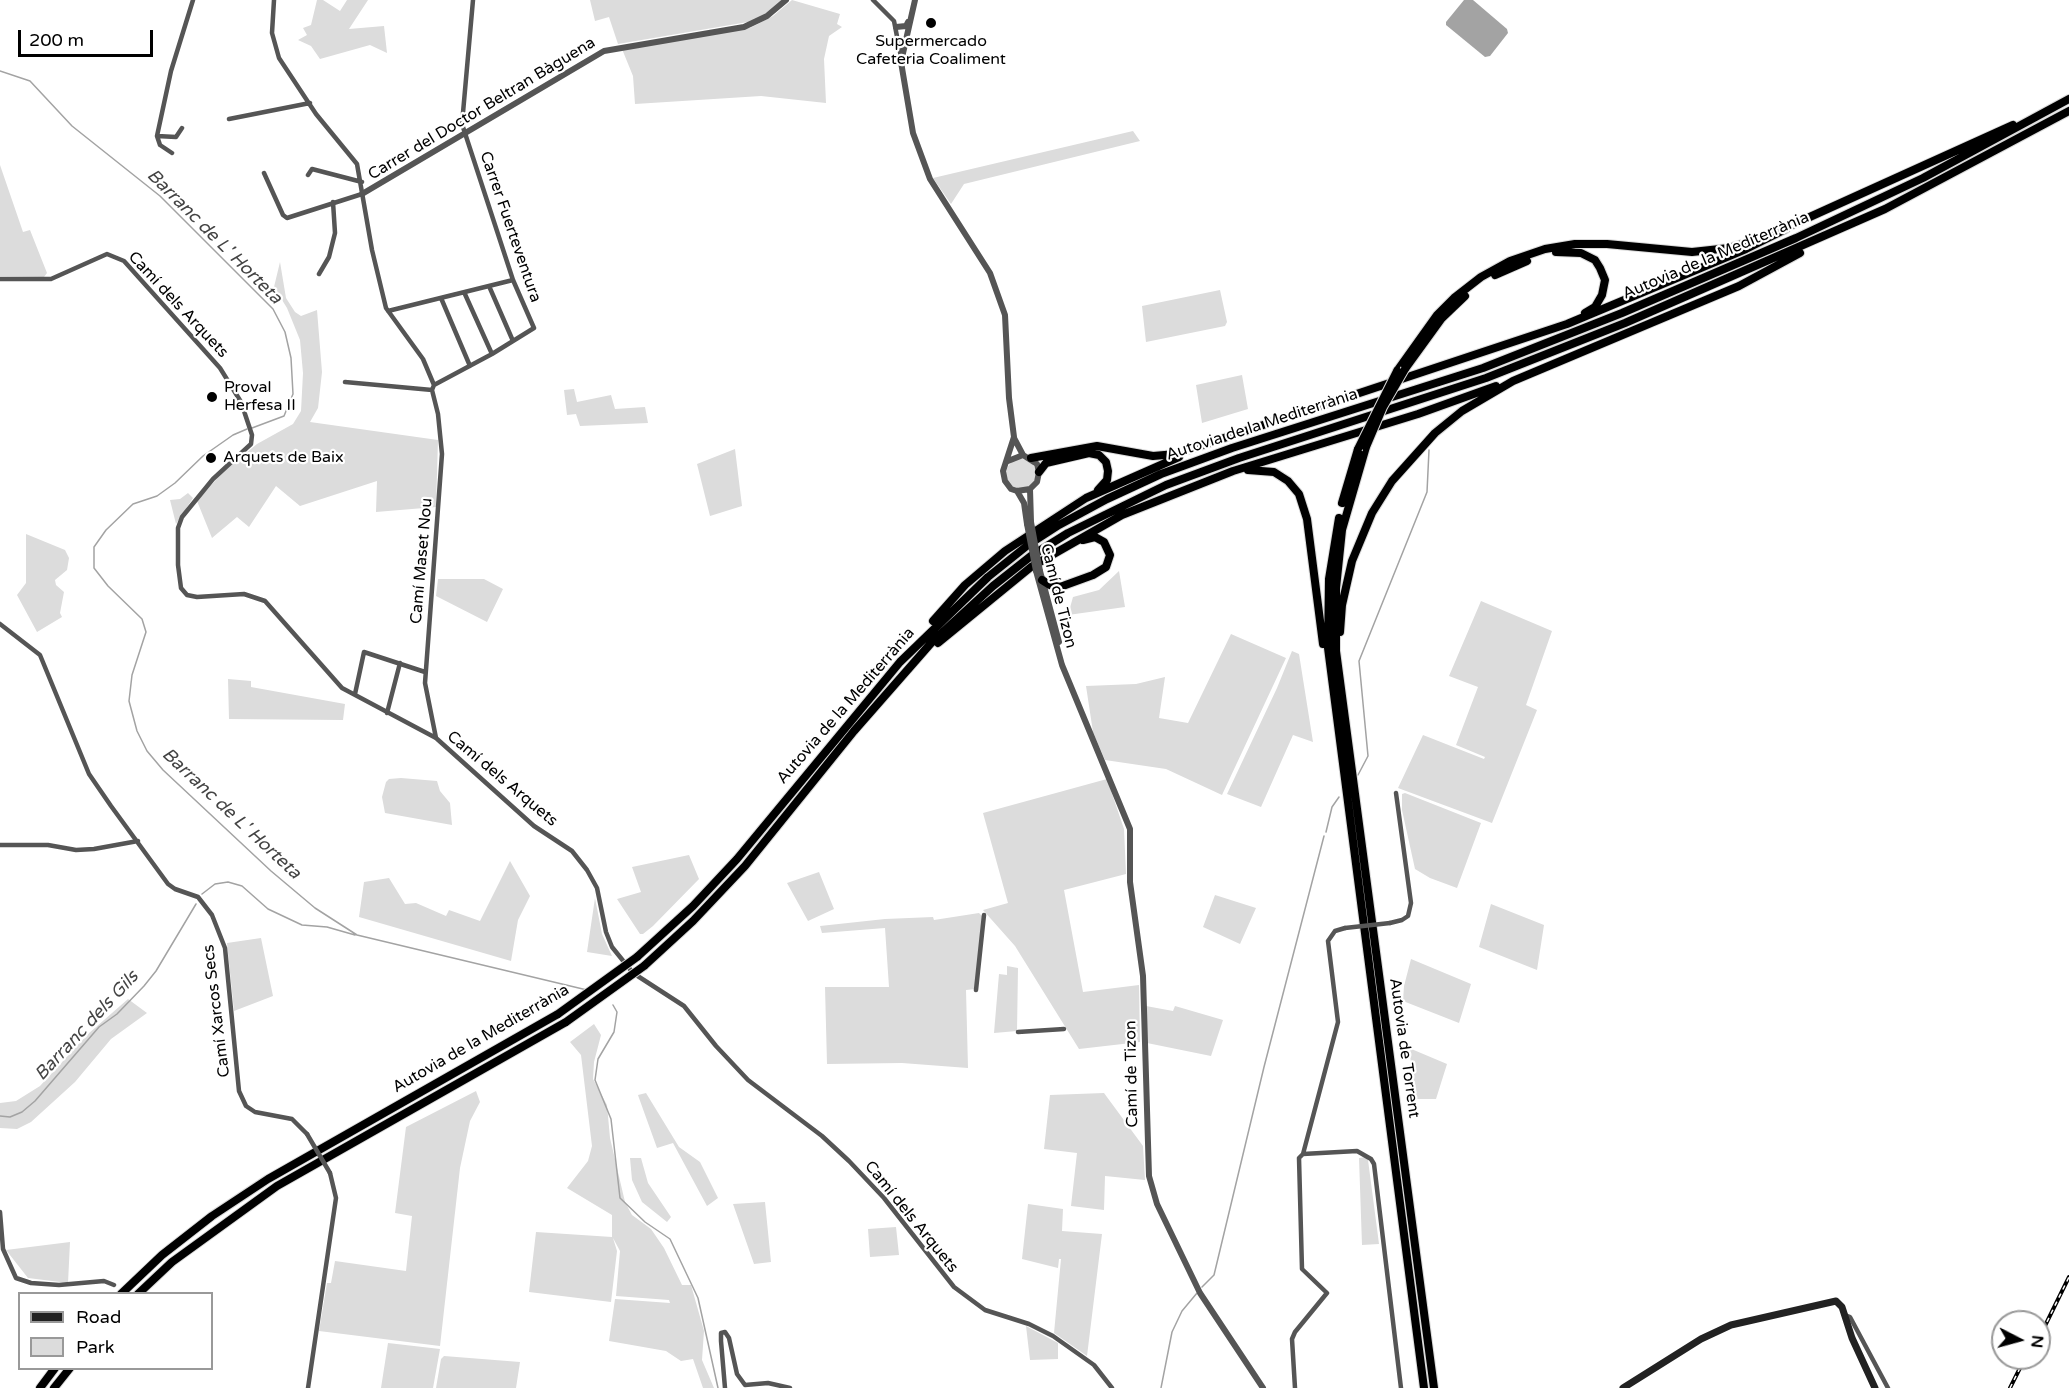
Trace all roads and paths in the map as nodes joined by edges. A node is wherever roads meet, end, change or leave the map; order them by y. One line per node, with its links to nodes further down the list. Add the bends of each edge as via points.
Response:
1 (193, 0): 17 (street, via 171,71)
2 (274, 0): 11 (street, via 272,26 277,52)
3 (473, 0): 16 (street, Carrer Fuerteventura)
4 (786, 0): 16 (street, Carrer del Doctor Beltran Bàguena, via 767,16 744,27 604,51)
5 (873, 0): 8 (street, via 884,8)
6 (915, 0): 7 (street)
7 (912, 13): 8 (street, via 906,26); 9 (street)
8 (896, 27): 9 (street)
9 (901, 62): 41 (street, via 913,133 930,179 990,273 1005,315)
10 (2069, 99): 12 (highway, Autovia de la Mediterrània)
11 (310, 103): 14 (street); 21 (street, via 352,154)
12 (2051, 109): 24 (highway); 56 (highway, Autovia de la Mediterrània, via 1923,178 1796,238 1554,341 1232,448 1107,499 1028,545 962,600)
13 (2069, 111): 25 (highway, Autovia de la Mediterrània, via 1926,189)
14 (229, 119)
15 (182, 128): 17 (street, via 176,137)
16 (464, 135): 22 (street, Carrer del Doctor Beltran Bàguena); 28 (street, Carrer Fuerteventura)
17 (157, 136): 18 (street, via 160,145)
18 (172, 153)
19 (264, 173): 23 (street, via 287,218)
20 (308, 175): 21 (street, via 312,169)
21 (362, 182): 22 (street)
22 (362, 194): 23 (street); 32 (street)
23 (333, 202): 26 (street, via 335,233 329,257)
24 (1786, 229): 33 (highway); 37 (highway, via 1730,248 1692,252 1575,244 1510,261 1454,298 1437,315)
25 (1820, 239): 38 (highway, via 1739,286); 55 (highway, Autovia de la Mediterrània, via 1505,372 1239,458 1114,508 1031,556 957,617)
26 (319, 274)
27 (0, 279): 59 (street, Camí dels Arquets, via 51,279 99,256 120,257 220,368 241,402 250,428 250,444 213,479 182,517 177,547 181,588 187,595 197,597 244,594 264,601 333,680)
28 (513, 280): 29 (street); 34 (street, Carrer Fuerteventura, via 534,328)
29 (489, 286): 30 (street); 34 (street)
30 (464, 292): 31 (street); 35 (street)
31 (441, 298): 32 (street); 36 (street)
32 (388, 310): 40 (street, Camí Maset Nou, via 423,359)
33 (1561, 325): 37 (highway, via 1594,308 1604,288 1595,260 1581,253 1546,254 1486,280 1442,318); 42 (highway)
34 (513, 341): 35 (street)
35 (492, 354): 36 (street)
36 (470, 366): 40 (street)
37 (1401, 370): 43 (highway, bridge)
38 (1513, 381): 47 (highway); 60 (highway, via 1462,411 1435,433 1392,481 1372,513 1353,561 1342,605 1339,647)
39 (345, 382): 40 (street)
40 (433, 387): 58 (street, Camí Maset Nou, via 442,454)
41 (1014, 437): 44 (street); 45 (street)
42 (1221, 439): 44 (highway, via 1176,454 1153,456 1097,446); 50 (highway)
43 (1362, 448): 60 (highway, via 1347,504 1337,568 1336,651); 64 (highway, via 1336,533 1327,602 1328,648)
44 (1027, 457): 45 (street); 46 (street)
45 (1008, 461): 49 (street, via 1003,471 1005,481)
46 (1040, 472): 48 (street); 50 (highway, via 1046,463 1089,453 1099,455 1106,462 1107,480)
47 (1227, 475): 52 (highway, via 1122,515); 64 (highway, via 1256,469 1274,472 1294,487 1303,504)
48 (1030, 489): 49 (street); 51 (street, Camí de Tizon)
49 (1017, 491): 51 (street, Camí de Tizon)
50 (1086, 498): 56 (highway, via 977,574 904,652)
51 (1029, 523): 53 (street, Camí de Tizon, bridge)
52 (1071, 543): 53 (highway, via 1100,539 1110,550 1110,561 1101,571 1060,587 1050,585); 55 (highway, via 1016,578)
53 (1039, 574): 63 (street, Camí de Tizon); 63 (street, Camí de Tizon, via 1047,619 1062,665)
54 (0, 624): 66 (street, Camí Xarcos Secs, via 40,655 89,774)
55 (926, 650): 76 (highway, Autovia de la Mediterrània, bridge, via 882,698 746,866 644,966 566,1022 277,1186 171,1262)
56 (900, 662): 75 (highway, Autovia de la Mediterrània, bridge, via 737,859 637,957 558,1014 268,1179 212,1216)
57 (400, 663): 58 (street); 59 (street, via 364,652); 61 (street)
58 (425, 672): 62 (street, Camí Maset Nou)
59 (355, 694): 61 (street, Camí dels Arquets)
60 (1344, 712): 90 (highway, Autovia de Torrent)
61 (387, 713): 62 (street, Camí dels Arquets)
62 (436, 738): 85 (street, Camí dels Arquets, via 534,826 579,858 597,888 606,932 621,961 684,1006 741,1073 849,1161 884,1198 954,1287 985,1310 1053,1335 1094,1365)
63 (1093, 738): 86 (street, Camí de Tizon, via 1130,829 1130,882 1143,976 1149,1176 1157,1204 1200,1293)
64 (1341, 762): 89 (highway, Autovia de Torrent)
65 (1396, 793): 72 (street, bridge, via 1411,903 1408,916 1335,931 1328,941 1338,1022)
66 (138, 841): 67 (street, via 76,850 48,845); 82 (street, Camí Xarcos Secs, bridge, via 168,884 204,903 219,933 225,954 239,1091 246,1106 255,1112 292,1119 307,1134 330,1173 336,1198)
67 (0, 845)
68 (984, 915): 69 (street)
69 (976, 990)
70 (1064, 1029): 71 (street)
71 (1018, 1032)
72 (1303, 1154): 87 (street, via 1299,1158 1301,1263 1305,1274 1327,1293 1292,1339); 88 (street, via 1357,1151 1374,1164)
73 (0, 1212): 74 (street, via 3,1249 16,1278 50,1285 104,1281)
74 (114, 1284)
75 (123, 1292)
76 (139, 1292)
77 (1845, 1315): 91 (main road, via 1836,1301 1731,1325 1701,1339); 92 (main road); 93 (street, via 1850,1317)
78 (54, 1370): 80 (highway)
79 (68, 1370): 81 (highway)
80 (40, 1388)
81 (54, 1388)
82 (308, 1388)
83 (725, 1388): 84 (street, via 721,1334 725,1332 737,1374 745,1385 768,1383)
84 (790, 1388)
85 (1112, 1388)
86 (1263, 1388)
87 (1295, 1388)
88 (1401, 1388)
89 (1424, 1388)
90 (1436, 1388)
91 (1623, 1388)
92 (1875, 1388)
93 (1888, 1388)

